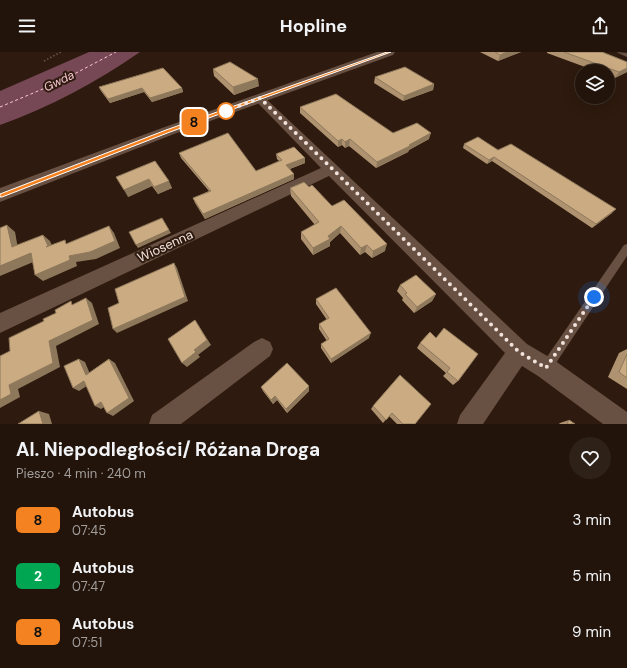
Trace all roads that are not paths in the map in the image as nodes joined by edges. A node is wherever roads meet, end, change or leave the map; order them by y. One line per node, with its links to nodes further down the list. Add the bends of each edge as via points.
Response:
1 (389, 52): 4 (street)
2 (620, 52): 3 (lane)
3 (627, 55)
4 (260, 98): 5 (street); 6 (street)
5 (331, 170): 8 (street, Wiosenna); 10 (street)
6 (0, 195)
7 (627, 248): 11 (lane)
8 (0, 324)
9 (262, 349): 12 (street)
10 (519, 352): 11 (street); 13 (street)
11 (546, 368): 14 (street)
12 (161, 424)
13 (469, 424)
14 (623, 424)

